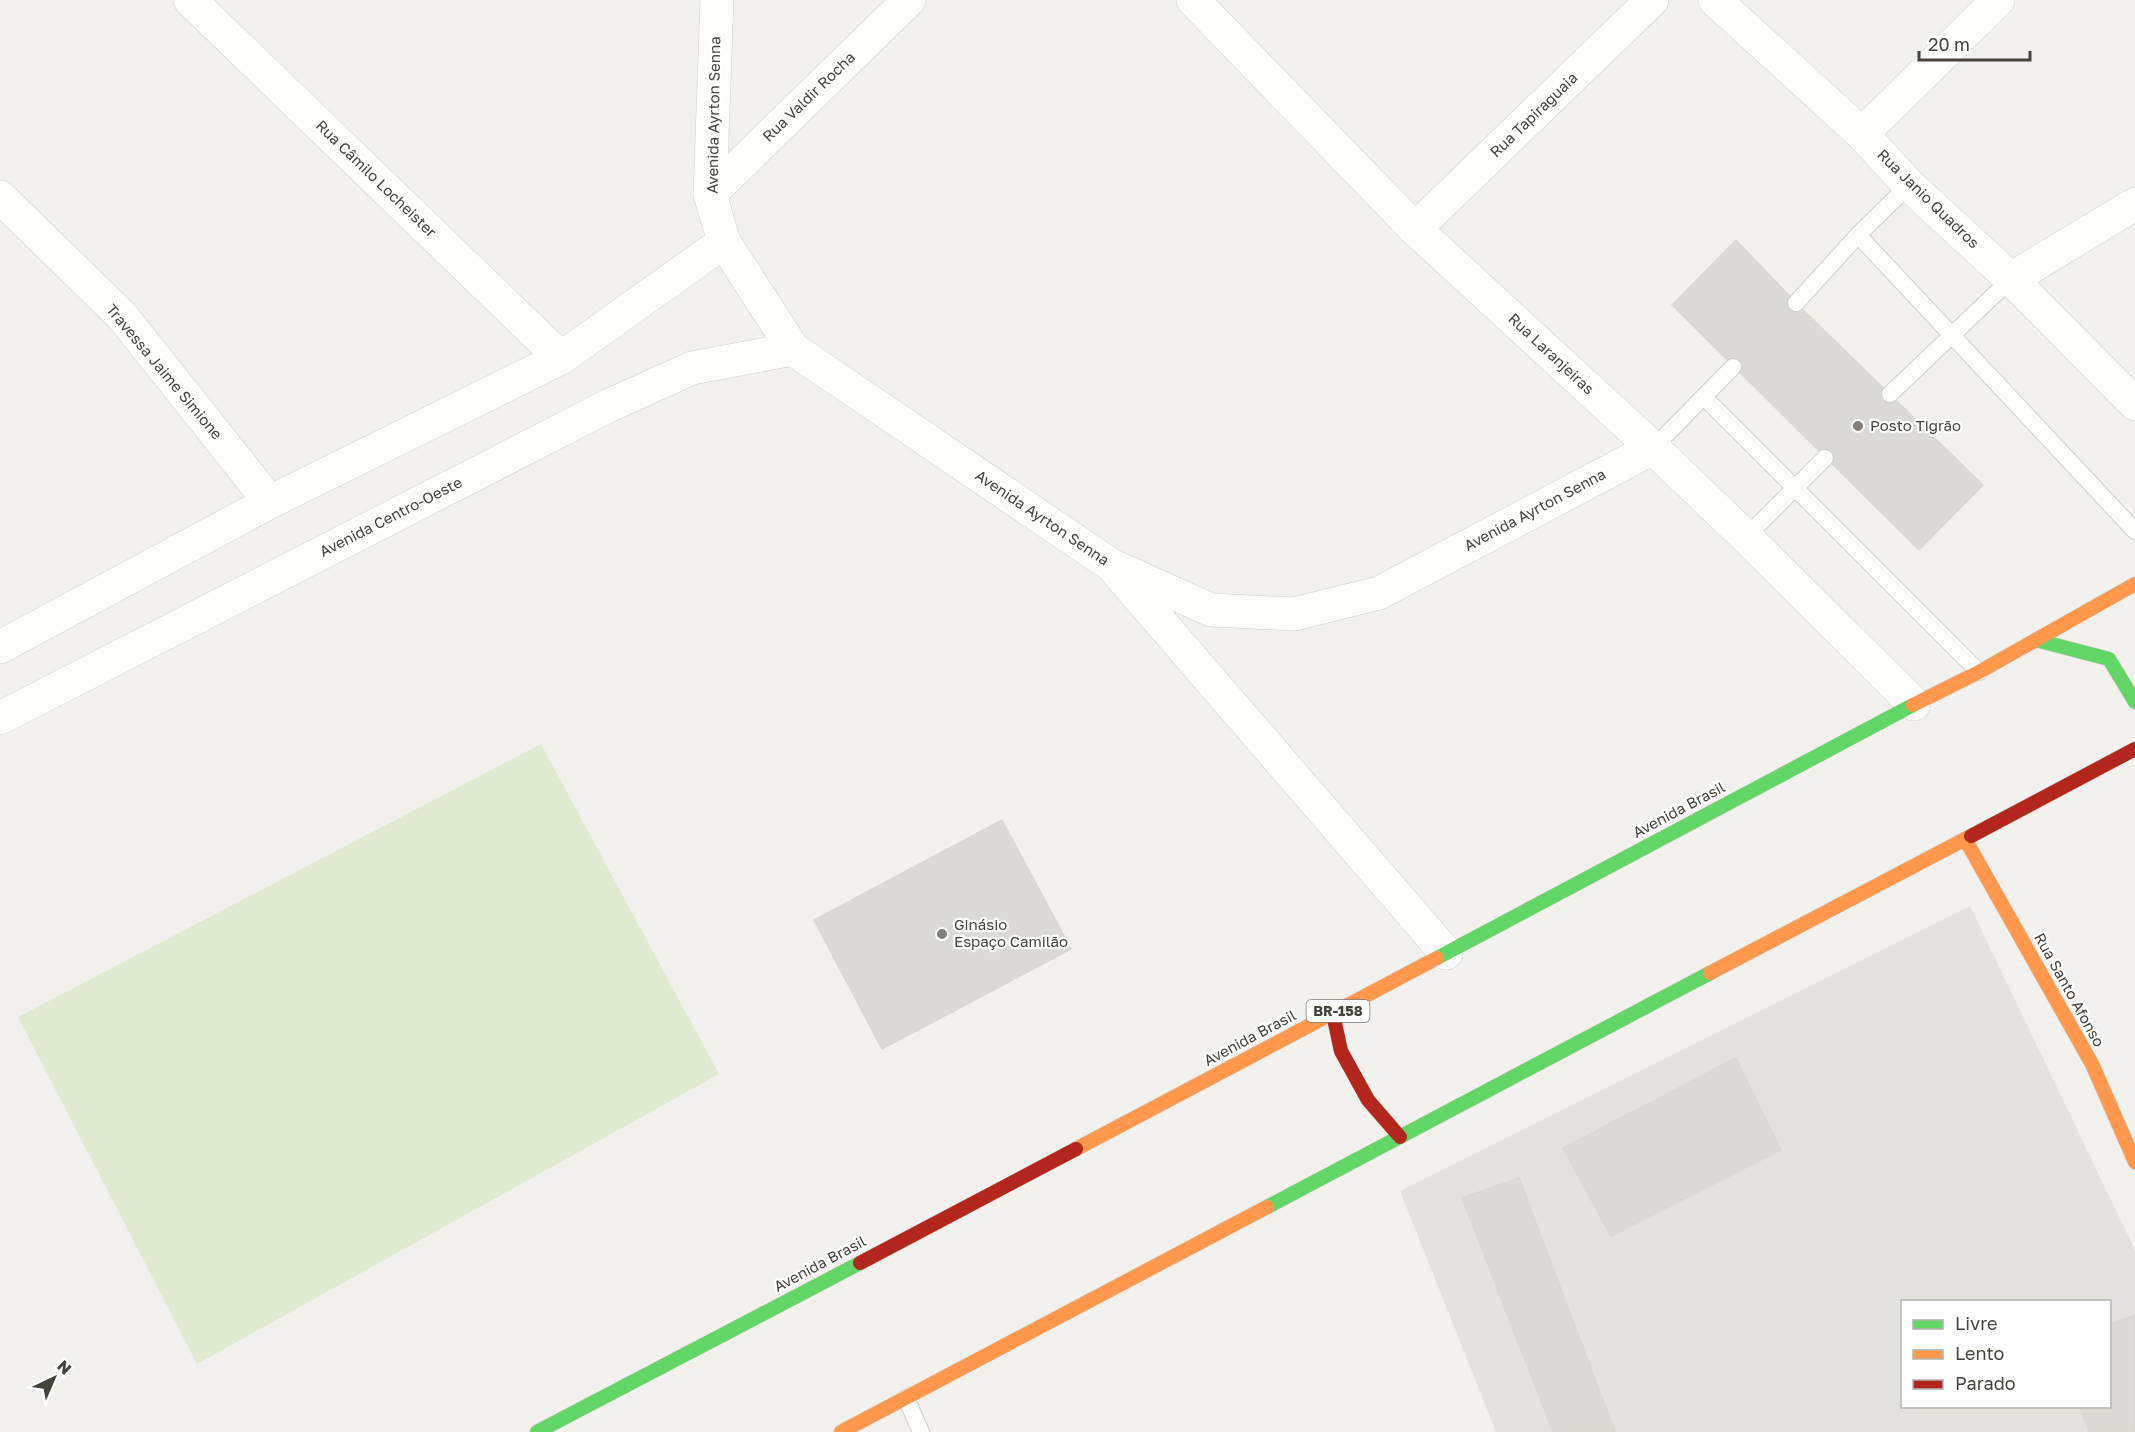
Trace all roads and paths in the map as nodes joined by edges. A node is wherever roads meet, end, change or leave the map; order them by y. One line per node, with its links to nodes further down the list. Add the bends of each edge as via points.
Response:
1 (190, 0): 20 (street, Rua Câmilo Locheister)
2 (717, 0): 10 (street, Avenida Ayrton Senna)
3 (909, 0): 10 (street, Rua Valdir Rocha)
4 (1193, 0): 13 (street, Rua Laranjeiras)
5 (1652, 0): 13 (street, Rua Tapiraguaia)
6 (1715, 0): 8 (street, Rua Janio Quadros)
7 (1998, 0): 8 (street)
8 (1862, 134): 9 (street, Rua Janio Quadros)
9 (1909, 185): 14 (lane); 16 (street, Rua Janio Quadros)
10 (710, 194): 15 (street, Avenida Ayrton Senna)
11 (0, 197): 28 (street, Travessa Jaime Simione, via 122,316)
12 (2135, 204): 16 (street)
13 (1415, 229): 25 (street, Rua Laranjeiras)
14 (1858, 235): 17 (lane); 18 (lane)
15 (724, 242): 19 (street, Avenida Ayrton Senna); 20 (street)
16 (2011, 279): 18 (lane); 24 (street, Rua Janio Quadros)
17 (1796, 303)
18 (1953, 335): 22 (lane); 29 (lane)
19 (793, 349): 31 (street, Avenida Ayrton Senna); 38 (street, Avenida Centro-Oeste, via 692,368 608,406)
20 (561, 358): 28 (street)
21 (1733, 367): 23 (lane)
22 (1890, 394)
23 (1704, 397): 25 (lane); 27 (lane)
24 (2135, 404)
25 (1653, 448): 30 (street, Rua Laranjeiras); 31 (street, Avenida Ayrton Senna, via 1379,593 1294,614 1211,610)
26 (1825, 458): 27 (lane)
27 (1796, 488): 30 (lane); 35 (lane)
28 (270, 502): 34 (street)
29 (2135, 531)
30 (1746, 537): 36 (street, Rua Laranjeiras)
31 (1111, 565): 43 (street)
32 (2135, 584): 33 (main road, Avenida Brasil / BR-158)
33 (2036, 640): 35 (main road, Avenida Brasil / BR-158); 37 (main road, via 2109,659)
34 (0, 647)
35 (1979, 672): 36 (main road, Avenida Brasil / BR-158)
36 (1914, 704): 43 (main road, Avenida Brasil / BR-158)
37 (2134, 707)
38 (0, 718)
39 (2120, 742): 41 (main road)
40 (2135, 749): 41 (main road)
41 (2112, 761): 42 (main road)
42 (1965, 839): 45 (main road); 46 (main road, Rua Santo Afonso, via 2092,1064)
43 (1446, 953): 44 (main road, Avenida Brasil / BR-158)
44 (1333, 1014): 45 (main road, via 1341,1052 1368,1100); 48 (main road, Avenida Brasil / BR-158)
45 (1400, 1137): 47 (main road)
46 (2135, 1162)
47 (906, 1398): 49 (main road); 50 (lane)
48 (537, 1432)
49 (841, 1432)
50 (921, 1432)

